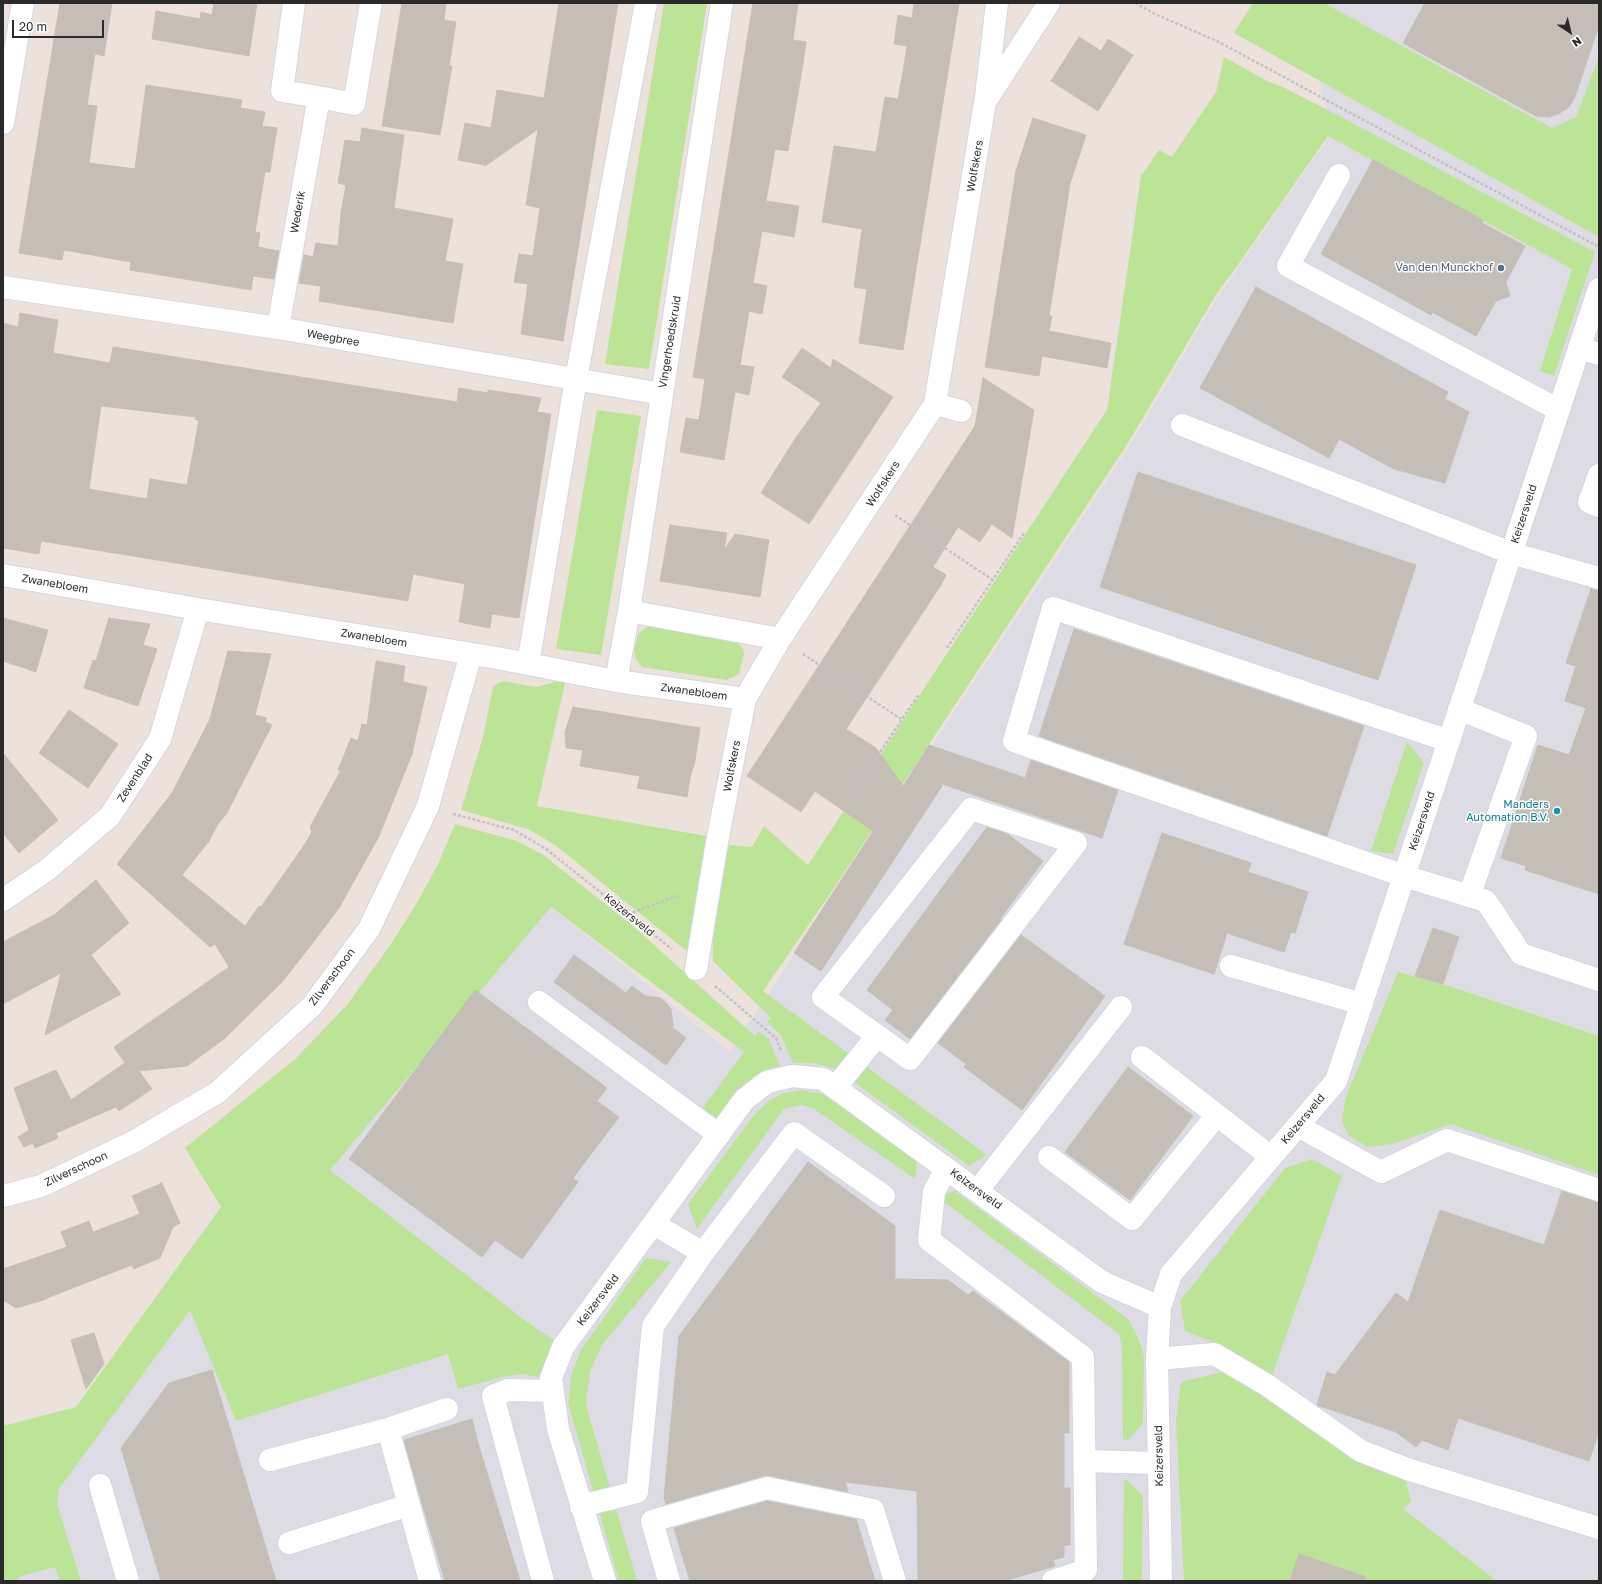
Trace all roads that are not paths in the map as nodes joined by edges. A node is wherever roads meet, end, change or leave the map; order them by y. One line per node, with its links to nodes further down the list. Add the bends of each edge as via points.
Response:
1 (23, 3): 10 (street)
2 (294, 3): 8 (street, via 282,91)
3 (371, 3): 8 (street, via 354,104)
4 (646, 3): 16 (street)
5 (722, 3): 17 (street, Vingerhoedskruid)
6 (997, 3): 9 (street, Wolfskers)
7 (1049, 3): 9 (street, Wolfskers)
8 (319, 97): 14 (street, Wederik)
9 (985, 102): 18 (street, Wolfskers)
10 (3, 123)
11 (1339, 175): 19 (street, via 1288,266)
12 (3, 287): 14 (street, Weegbree)
13 (1599, 288): 15 (street, Keizersveld)
14 (278, 328): 16 (street, Weegbree)
15 (1589, 351): 19 (street, Keizersveld)
16 (576, 379): 17 (street, Weegbree); 31 (street)
17 (662, 394): 28 (street, Vingerhoedskruid)
18 (935, 404): 20 (street); 29 (street, Wolfskers)
19 (1559, 410): 24 (street, Keizersveld)
20 (962, 411)
21 (1182, 425): 24 (street)
22 (1599, 475): 23 (street, via 1589,502)
23 (1599, 506)
24 (1511, 553): 26 (street); 34 (street, Keizersveld)
25 (3, 575): 27 (street, Zwanebloem)
26 (1599, 578)
27 (198, 609): 30 (street, Zwanebloem); 38 (street, Zevenblad, via 160,739 110,816 47,870)
28 (629, 611): 29 (street); 32 (street, Vingerhoedskruid)
29 (780, 639): 33 (street, Wolfskers)
30 (471, 654): 31 (street, Zwanebloem); 56 (street, Zilverschoon, via 428,806 369,929 312,1006 218,1092 135,1141 41,1186)
31 (528, 664): 32 (street, Zwanebloem)
32 (616, 681): 33 (street, Zwanebloem)
33 (745, 699): 40 (street, Wolfskers, via 717,842)
34 (1459, 709): 35 (street, Keizersveld); 37 (street, via 1526,736)
35 (1449, 741): 36 (street, Keizersveld); 36 (street, via 1053,608 1014,741)
36 (1404, 876): 37 (street); 43 (street, Keizersveld)
37 (1468, 896): 41 (street, via 1486,901 1521,954)
38 (3, 900)
39 (1231, 966): 43 (street)
40 (696, 969)
41 (1599, 980)
42 (538, 1002): 50 (street)
43 (1362, 1004): 49 (street, Keizersveld, via 1336,1081)
44 (1121, 1007): 54 (street)
45 (877, 1036): 45 (street, via 823,997 971,809 1076,844 910,1059); 47 (street)
46 (1142, 1057): 48 (street)
47 (835, 1088): 50 (street, Keizersveld, via 823,1080 792,1076 767,1082 744,1100); 53 (street, Keizersveld)
48 (1217, 1115): 51 (street, via 1132,1219); 52 (street)
49 (1298, 1126): 52 (street, Keizersveld); 55 (street, via 1381,1172 1447,1140)
50 (719, 1135): 58 (street, Keizersveld)
51 (1049, 1158)
52 (1271, 1158): 60 (street, Keizersveld, via 1172,1274)
53 (946, 1168): 54 (street, Keizersveld); 66 (street, via 934,1192 929,1240 1083,1357)
54 (978, 1190): 60 (street, Keizersveld, via 1102,1282)
55 (1599, 1190)
56 (3, 1196)
57 (884, 1196): 59 (street, via 794,1133)
58 (654, 1224): 59 (street); 62 (street, Keizersveld, via 563,1347 551,1378)
59 (703, 1253): 70 (street, via 653,1326 637,1492)
60 (1160, 1306): 61 (street, Keizersveld)
61 (1157, 1359): 67 (street, Keizersveld); 71 (street, via 1214,1354 1267,1385 1361,1451 1410,1470)
62 (552, 1391): 70 (street, Keizersveld, via 558,1429); 75 (street, via 508,1390 492,1396)
63 (448, 1409): 64 (street)
64 (388, 1429): 65 (street); 69 (street)
65 (270, 1460)
66 (1085, 1460): 67 (street); 79 (street, via 1086,1570)
67 (1159, 1463): 80 (street, Keizersveld)
68 (100, 1485): 73 (street)
69 (409, 1505): 72 (street); 74 (street)
70 (581, 1506): 76 (street, Keizersveld)
71 (1599, 1528)
72 (289, 1543)
73 (128, 1581)
74 (430, 1581)
75 (543, 1581)
76 (605, 1581)
77 (669, 1581): 78 (street, via 652,1521 767,1488 873,1510)
78 (895, 1581)
79 (1053, 1581)
80 (1161, 1581)

